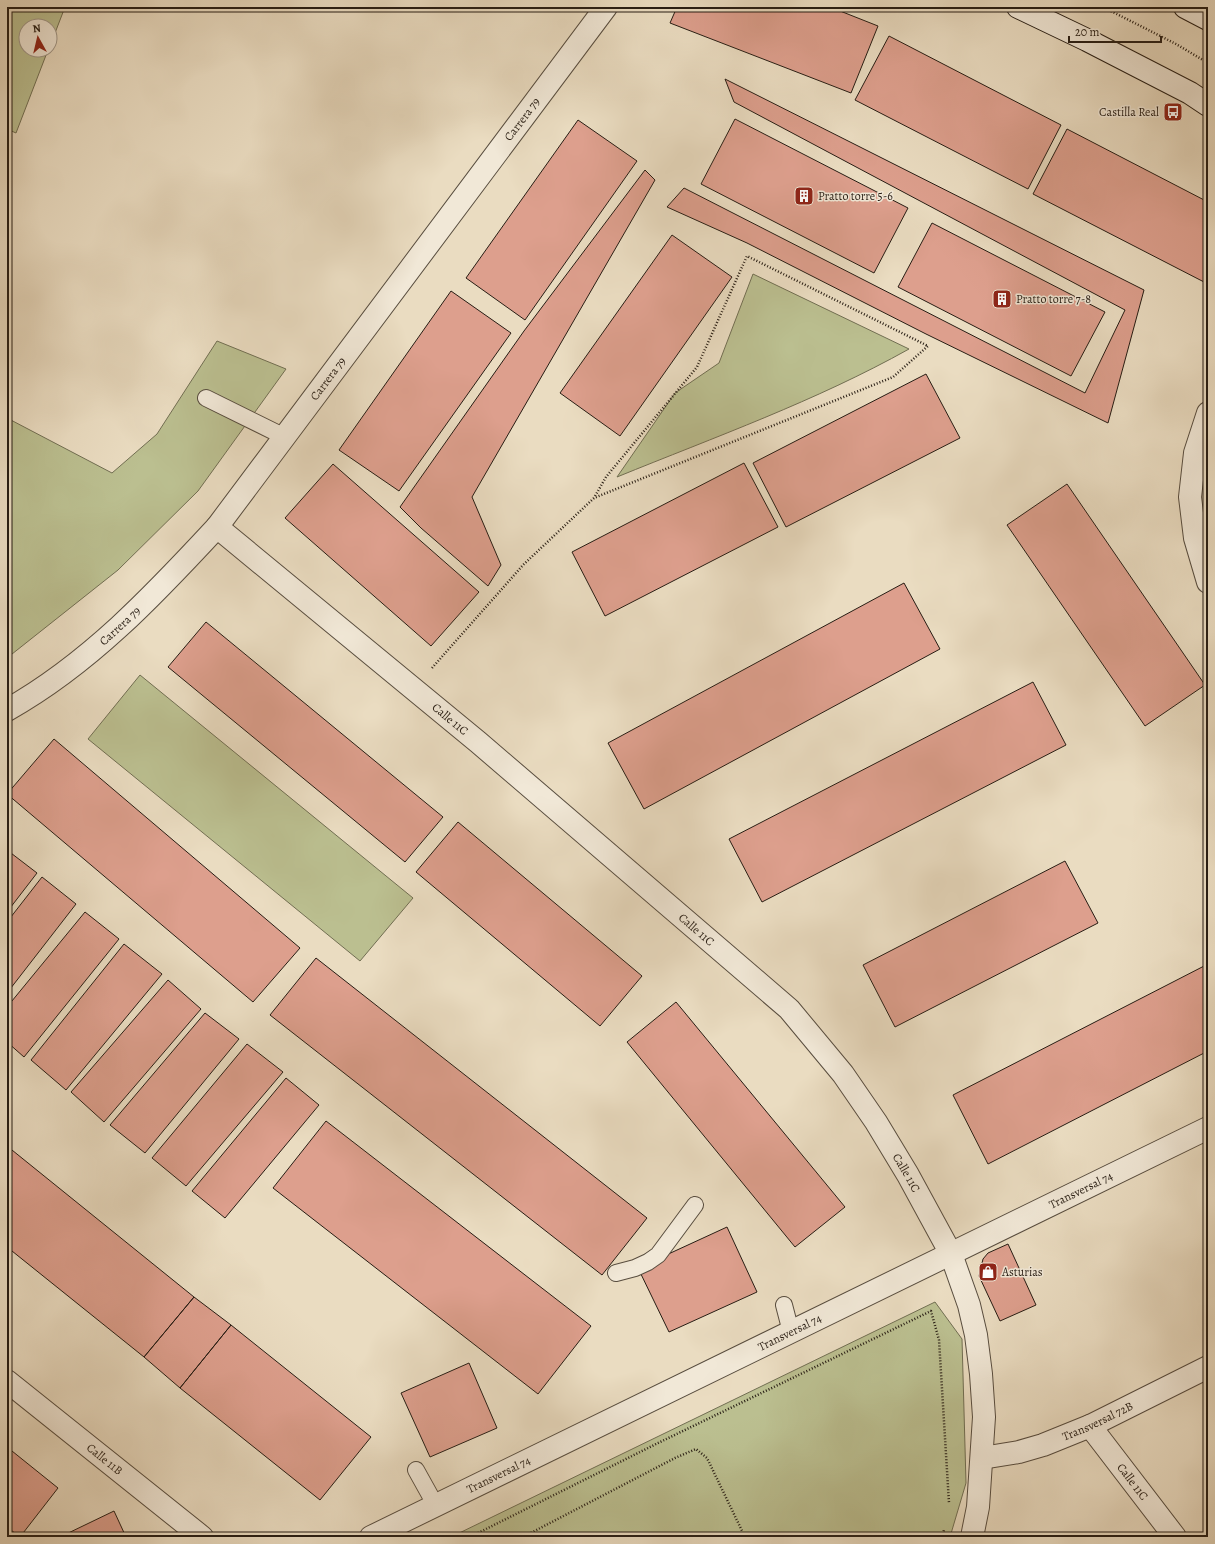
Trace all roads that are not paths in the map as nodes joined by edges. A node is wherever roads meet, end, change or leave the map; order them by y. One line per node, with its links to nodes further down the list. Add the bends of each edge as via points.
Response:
1 (606, 7): 8 (street, Carrera 79)
2 (1018, 7): 5 (street, via 1190,93)
3 (1185, 7): 4 (street)
4 (1208, 19)
5 (1208, 105)
6 (206, 398): 8 (lane)
7 (1208, 412): 10 (street, via 1195,453 1190,497 1195,538)
8 (285, 437): 9 (street, Carrera 79)
9 (217, 527): 11 (street, Carrera 79, via 129,619 72,666); 14 (street, Calle 11C, via 478,742 789,1009 843,1074 876,1122 908,1174)
10 (1208, 582)
11 (7, 710)
12 (1208, 1128): 14 (street, Transversal 74)
13 (695, 1205): 15 (lane, via 658,1255 648,1262)
14 (951, 1254): 17 (street, Transversal 74); 21 (street, Calle 11C, via 969,1305 976,1335 984,1417)
15 (616, 1273)
16 (784, 1305): 17 (lane)
17 (790, 1332): 23 (street, Transversal 74)
18 (1208, 1367): 20 (street, Transversal 72B)
19 (7, 1381): 24 (street, Calle 11B)
20 (1090, 1426): 21 (street, Transversal 72B, via 1043,1445); 27 (street, Calle 11C)
21 (982, 1458): 26 (street, Calle 11C, via 978,1507)
22 (416, 1470): 23 (lane)
23 (436, 1506): 25 (street, Transversal 74)
24 (202, 1537)
25 (371, 1537)
26 (972, 1537)
27 (1175, 1537)

